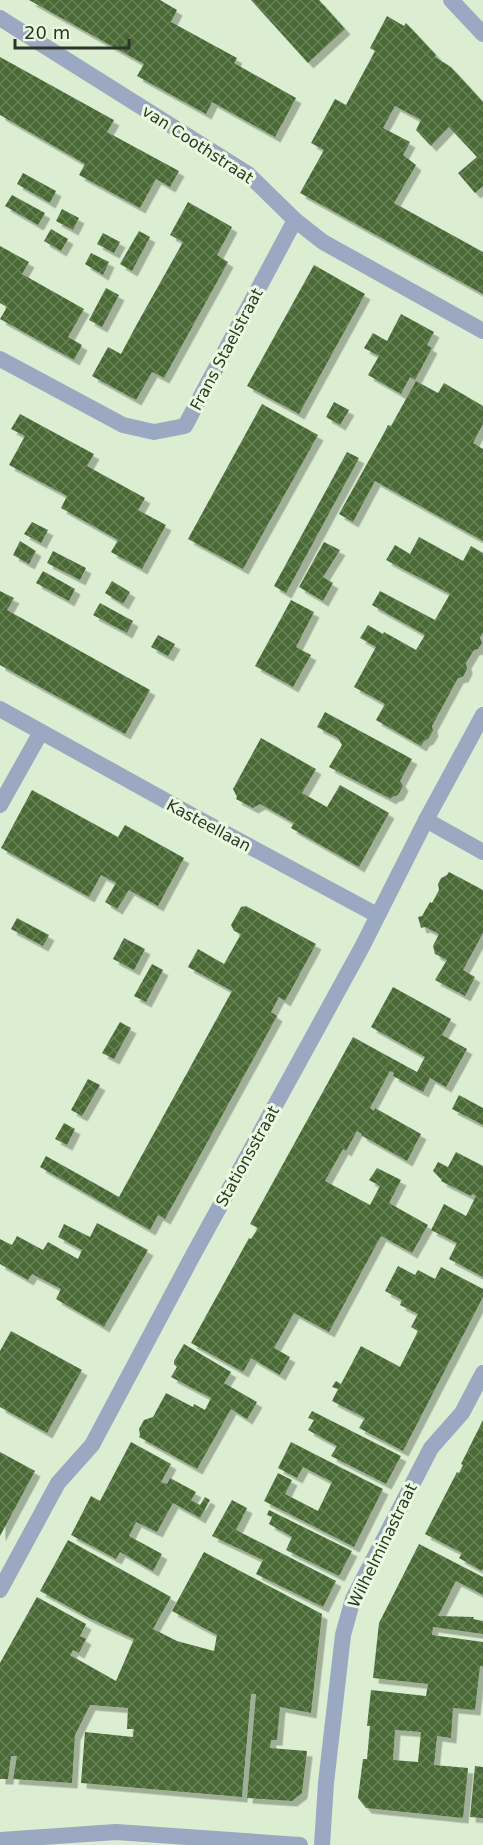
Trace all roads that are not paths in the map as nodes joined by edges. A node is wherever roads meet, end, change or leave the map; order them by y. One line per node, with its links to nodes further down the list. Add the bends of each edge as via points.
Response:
1 (452, 0): 3 (street)
2 (0, 18): 4 (street, van Coothstraat, via 249,174)
3 (483, 34)
4 (295, 220): 5 (street, van Coothstraat, via 322,242); 6 (street, Frans Staelstraat, via 185,426 154,432 123,425)
5 (483, 331)
6 (0, 359)
7 (0, 709): 9 (street, Kasteellaan)
8 (483, 715): 11 (street, Stationsstraat)
9 (41, 732): 10 (street); 13 (street, Kasteellaan)
10 (0, 806)
11 (426, 820): 12 (street); 13 (street, Stationsstraat)
12 (483, 852)
13 (377, 915): 15 (street, Stationsstraat, via 92,1445 58,1483)
14 (483, 1373): 18 (street, Wilhelminastraat, via 462,1413 431,1448 353,1599 343,1635)
15 (0, 1590)
16 (0, 1840): 17 (street, via 116,1832)
17 (300, 1845)
18 (322, 1845)

